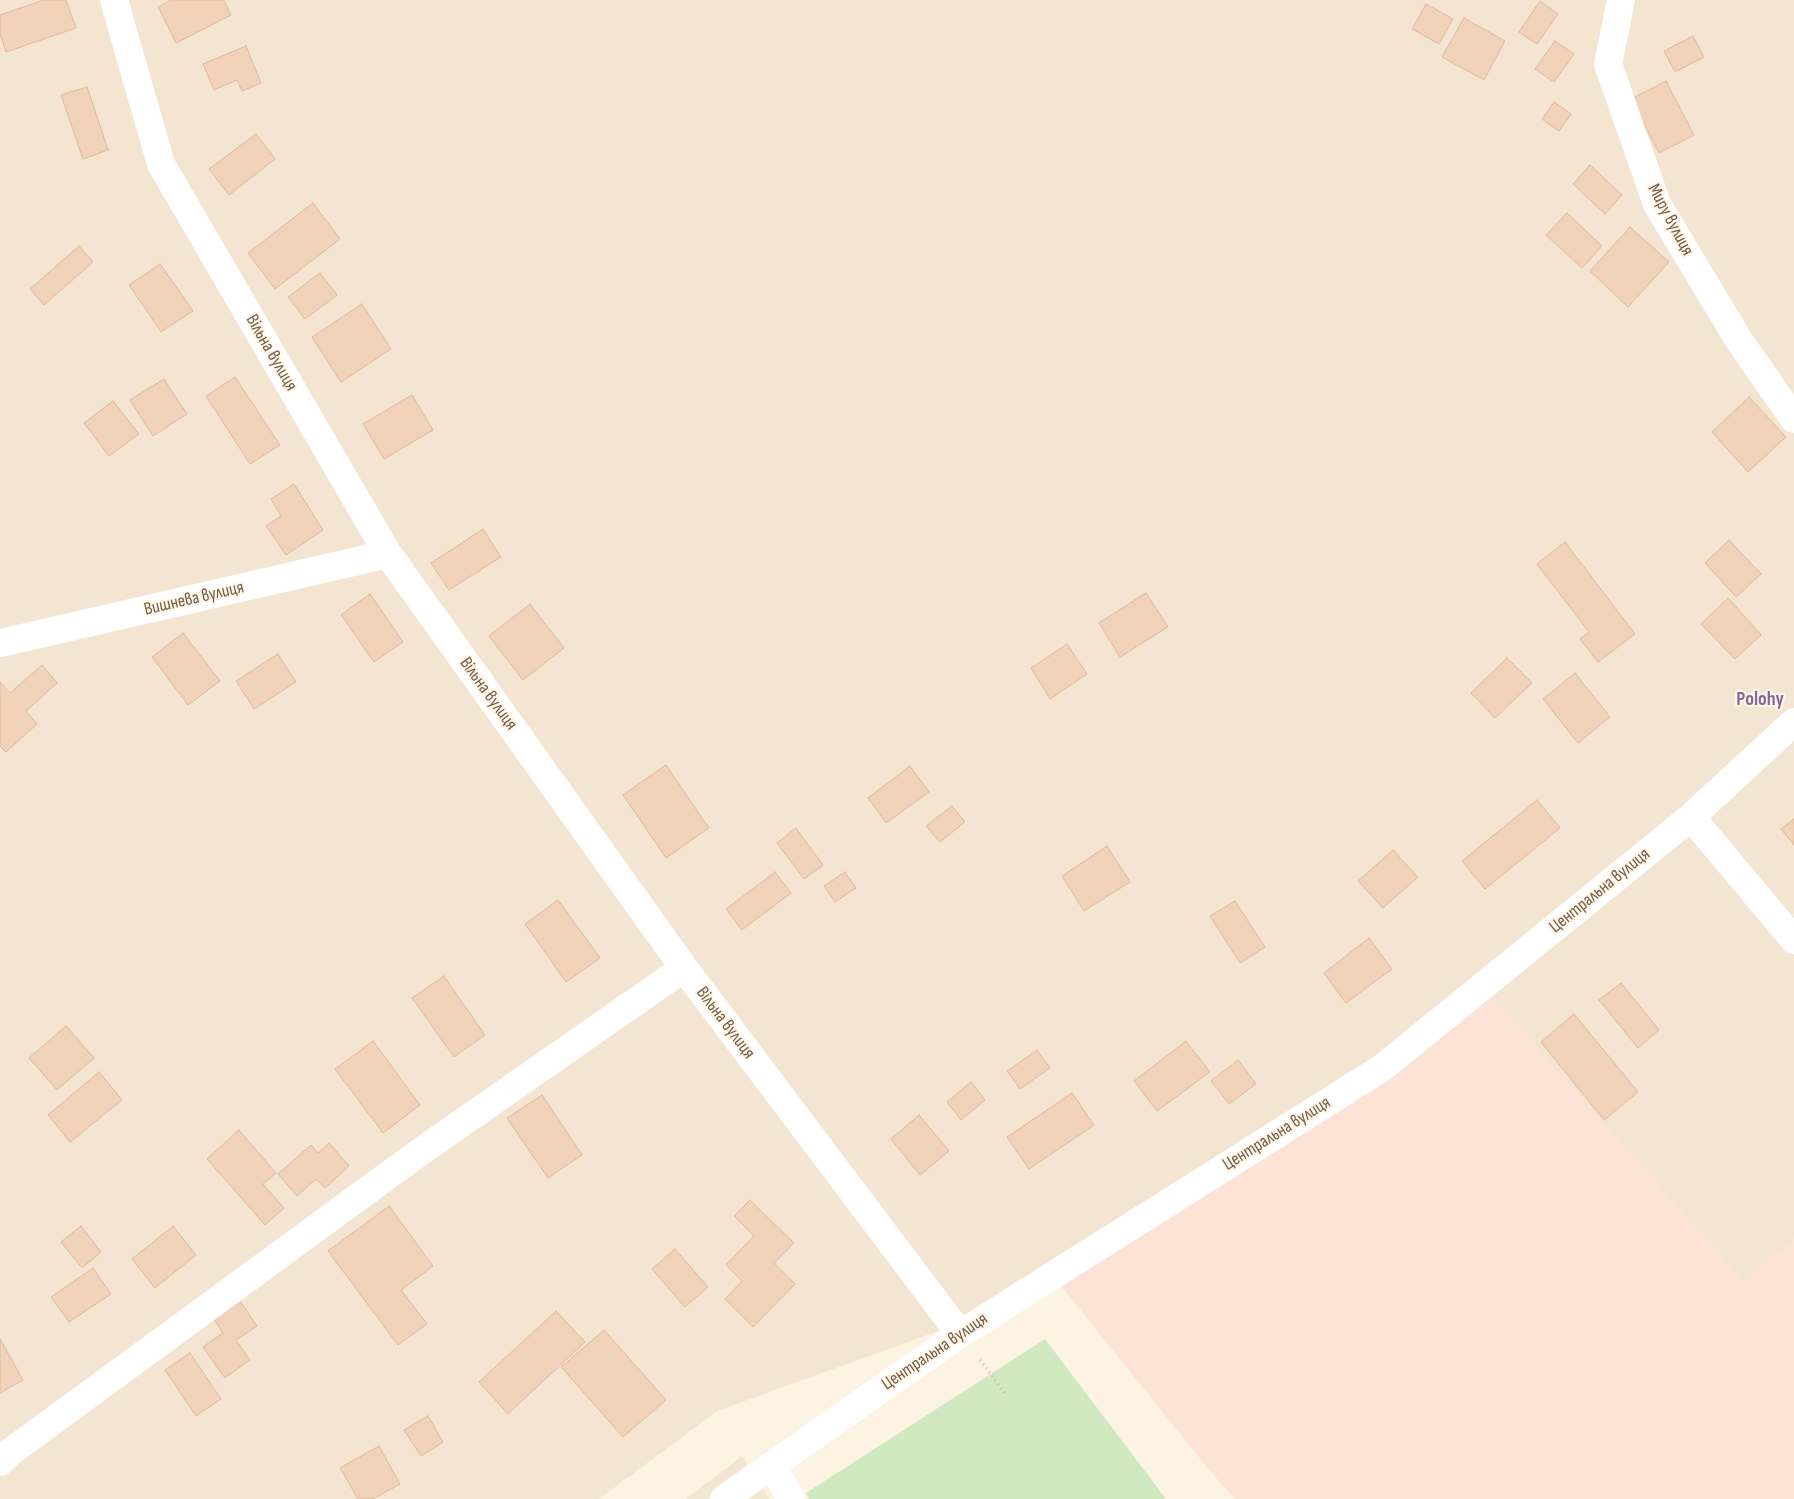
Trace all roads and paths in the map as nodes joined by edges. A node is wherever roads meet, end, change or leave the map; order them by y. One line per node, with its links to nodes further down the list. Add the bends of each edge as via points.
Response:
1 (114, 0): 4 (street, Вільна вулиця, via 162,164)
2 (1621, 0): 3 (street, Миру вулиця, via 1608,64 1657,204 1740,342)
3 (1794, 419)
4 (388, 554): 5 (street, Вишнева вулиця); 9 (street, Вільна вулиця)
5 (0, 643)
6 (1794, 722): 7 (street, Центральна вулиця)
7 (1691, 817): 8 (street); 10 (street, Центральна вулиця, via 1382,1068)
8 (1794, 940)
9 (684, 968): 10 (street, Вільна вулиця); 12 (street, via 420,1152)
10 (960, 1334): 11 (path); 13 (street, Центральна вулиця)
11 (1005, 1393)
12 (0, 1462)
13 (772, 1465): 14 (street, Центральна вулиця); 15 (street)
14 (724, 1499)
15 (791, 1499)

